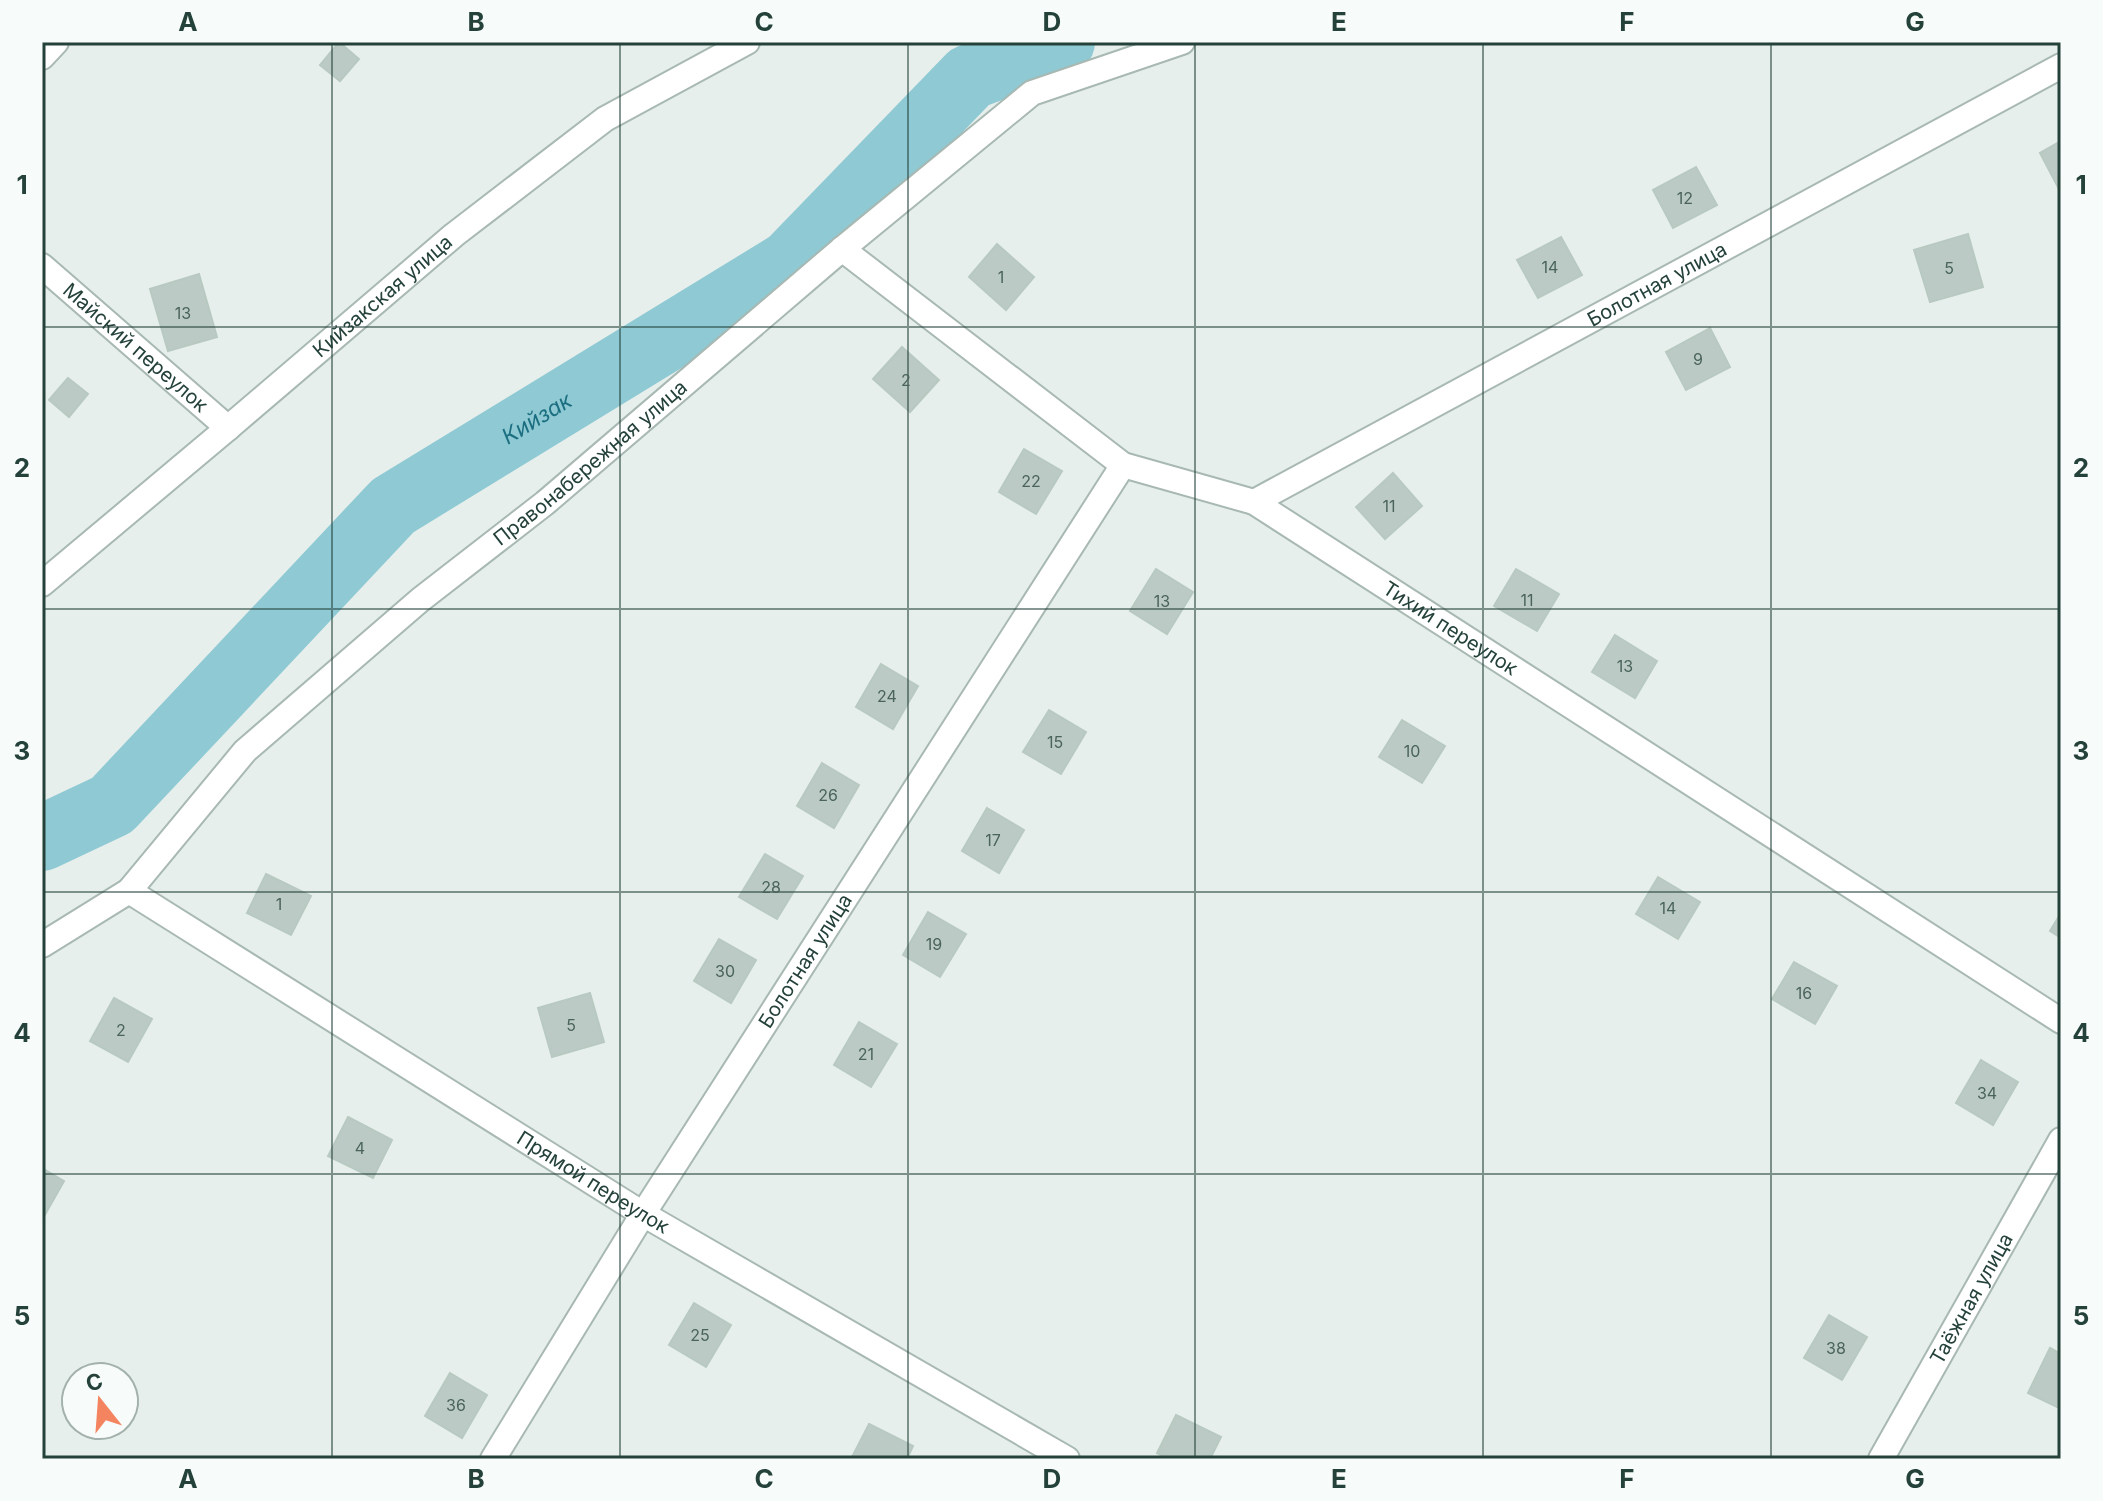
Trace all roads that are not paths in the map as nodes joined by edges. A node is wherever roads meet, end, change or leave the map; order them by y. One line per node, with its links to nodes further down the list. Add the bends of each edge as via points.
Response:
1 (56, 42): 4 (street)
2 (747, 42): 8 (street, Кийзакская улица, via 605,119 454,235)
3 (1182, 42): 6 (street, Правонабережная улица, via 1032,93)
4 (42, 57)
5 (2061, 66): 10 (street, Болотная улица)
6 (842, 249): 9 (street, Тихий переулок); 12 (street, Правонабережная улица, via 245,751)
7 (42, 266): 8 (street, Майский переулок)
8 (228, 428): 11 (street, Кийзакская улица)
9 (1123, 465): 10 (street, Тихий переулок); 16 (street, Болотная улица)
10 (1254, 502): 14 (street, Тихий переулок)
11 (42, 584)
12 (129, 891): 13 (street, Правонабережная улица); 16 (street, Прямой переулок)
13 (42, 945)
14 (2061, 1021)
15 (2061, 1140): 19 (street, Таёжная улица)
16 (643, 1214): 17 (street, Болотная улица); 18 (street, Прямой переулок)
17 (493, 1459)
18 (1067, 1459)
19 (1881, 1459)

